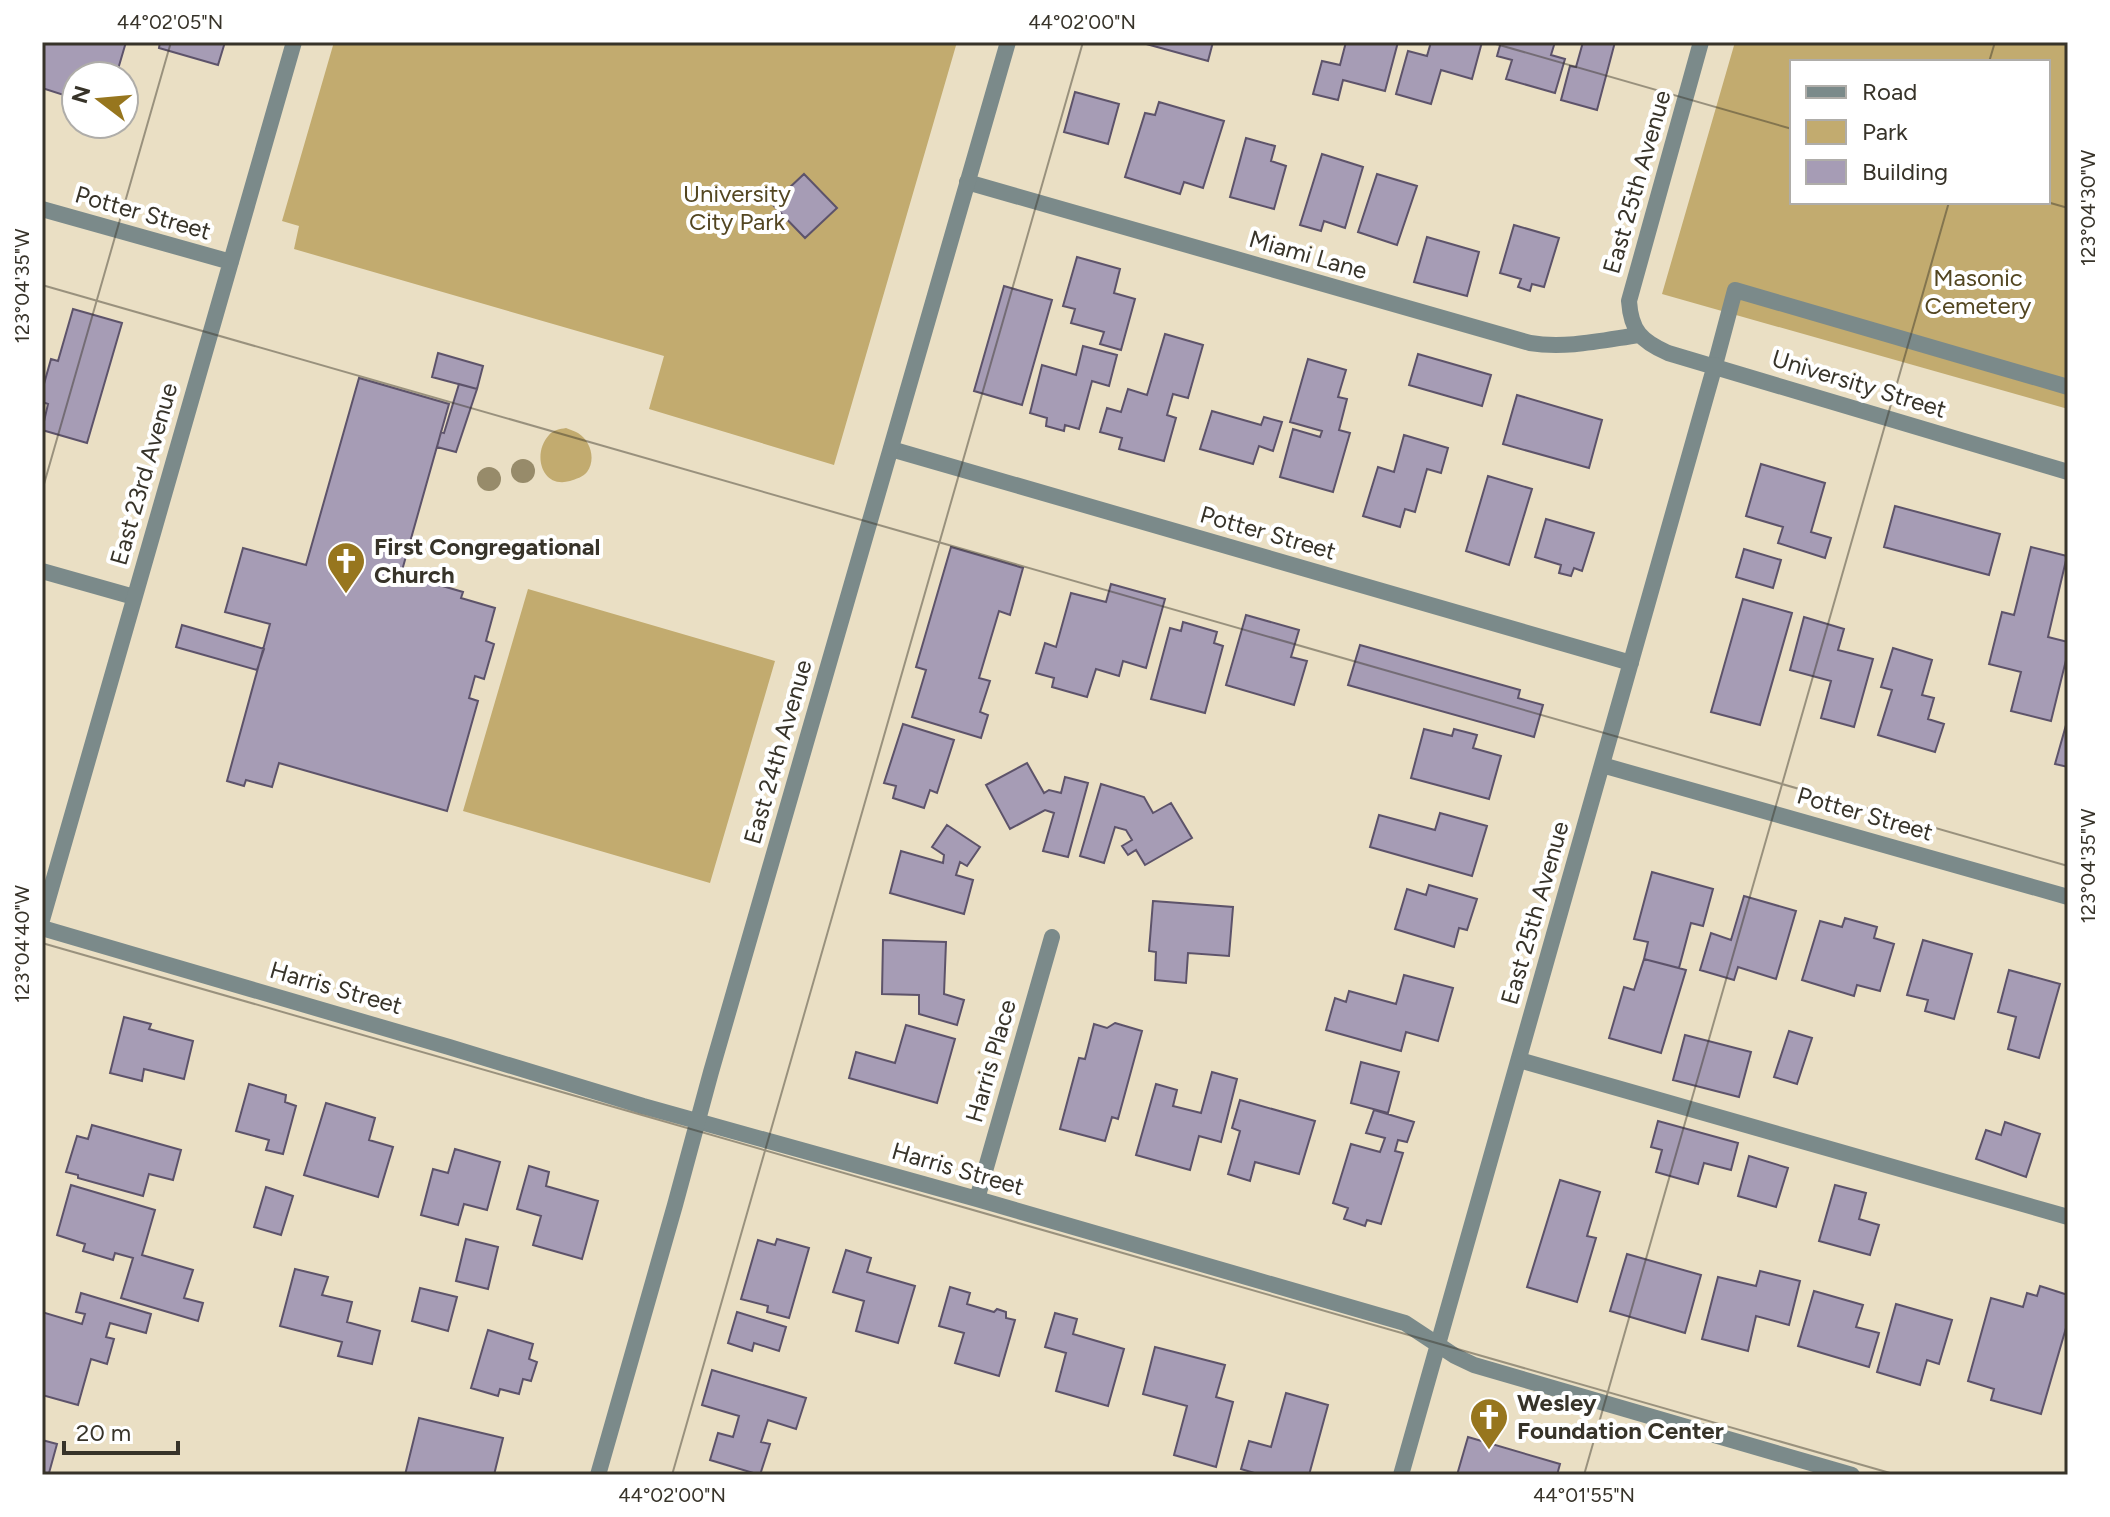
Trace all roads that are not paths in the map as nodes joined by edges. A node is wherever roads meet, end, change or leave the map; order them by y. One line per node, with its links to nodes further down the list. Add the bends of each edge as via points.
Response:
1 (294, 42): 6 (street, East 23rd Avenue)
2 (1008, 42): 4 (street, East 24th Avenue)
3 (1701, 42): 7 (street, East 25th Avenue, via 1629,301)
4 (967, 182): 7 (street, Miami Lane, via 1530,343 1563,345); 10 (street, East 24th Avenue)
5 (42, 209): 6 (street, Potter Street)
6 (231, 262): 13 (street, East 23rd Avenue)
7 (1639, 335): 8 (street, University Street, via 1668,353)
8 (1715, 365): 9 (street, East 25th Avenue, via 1735,290); 11 (street, University Street); 14 (street, East 25th Avenue)
9 (2068, 387)
10 (891, 449): 14 (street, Potter Street); 21 (street, East 24th Avenue)
11 (2068, 472)
12 (42, 571): 13 (street)
13 (134, 597): 17 (street, East 23rd Avenue)
14 (1631, 663): 15 (street, East 25th Avenue)
15 (1602, 765): 16 (street, Potter Street); 20 (street, East 25th Avenue)
16 (2068, 897)
17 (42, 920)
18 (42, 928): 21 (street, Harris Street)
19 (1052, 937): 22 (street, Harris Place)
20 (1519, 1060): 23 (street); 24 (street, East 25th Avenue)
21 (698, 1121): 22 (street, Harris Street); 25 (street, East 24th Avenue)
22 (977, 1199): 24 (street, Harris Street, via 1405,1323)
23 (2068, 1217)
24 (1438, 1345): 26 (street, East 25th Avenue); 27 (street, Harris Street, via 1474,1365)
25 (598, 1475)
26 (1401, 1475)
27 (1852, 1475)

